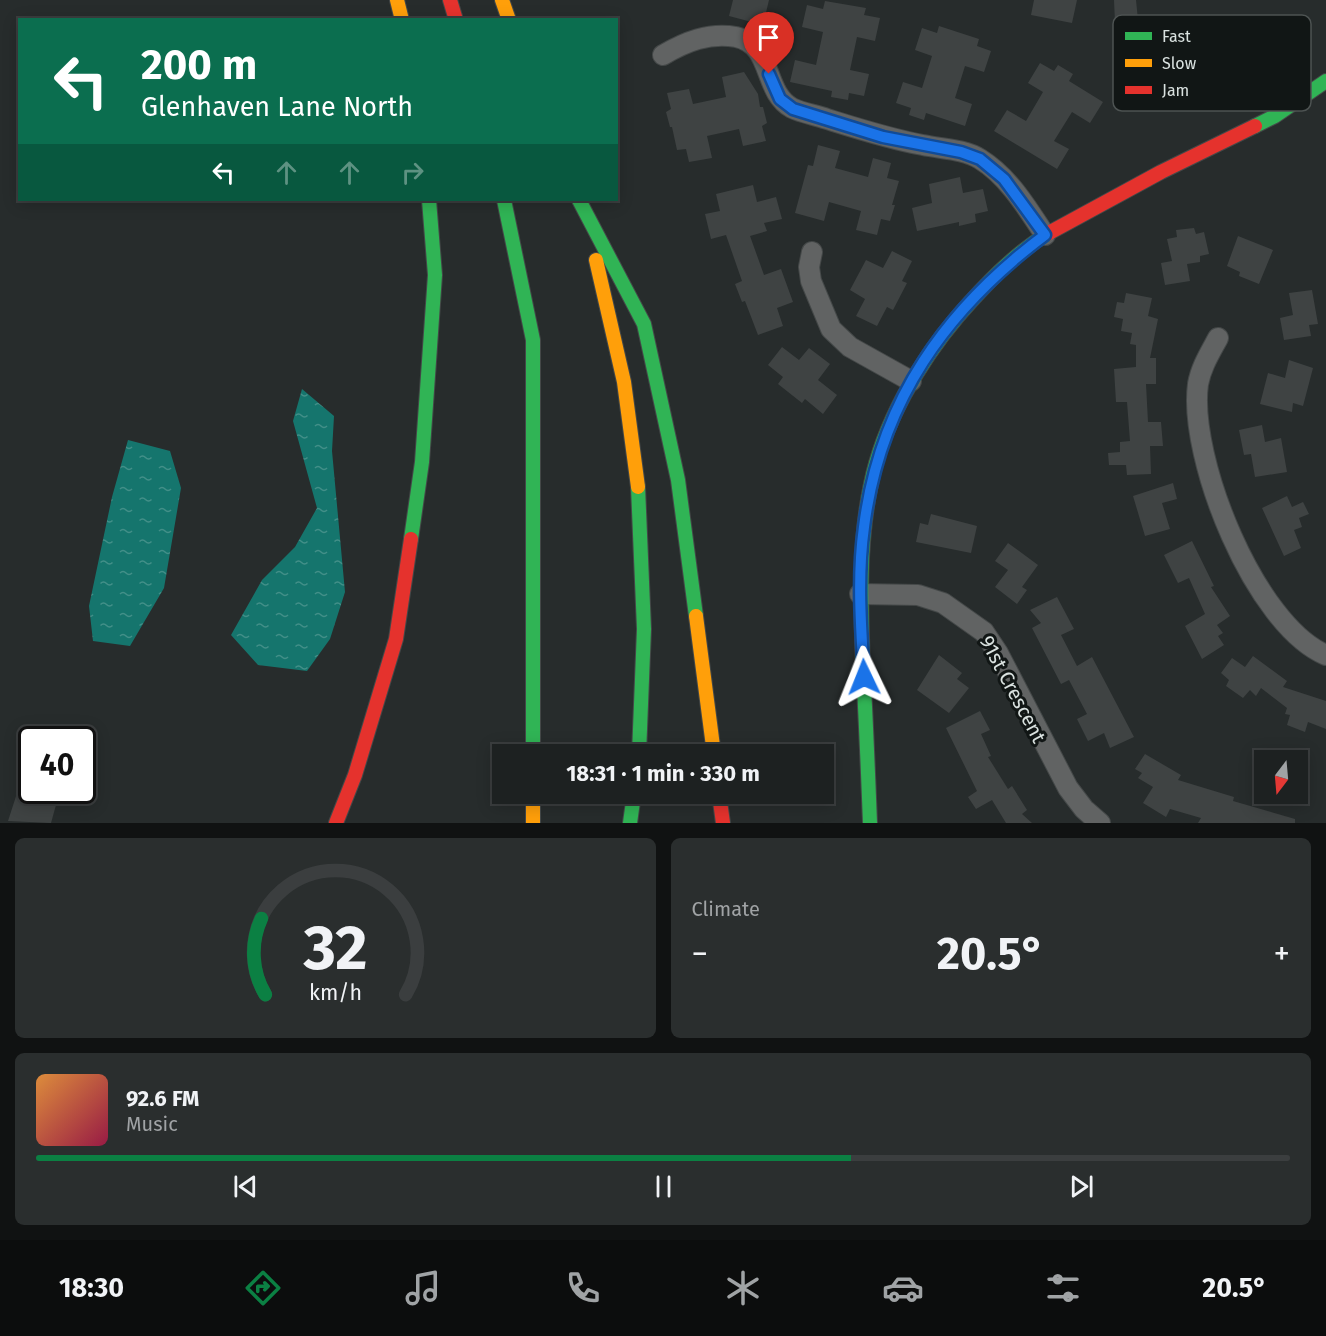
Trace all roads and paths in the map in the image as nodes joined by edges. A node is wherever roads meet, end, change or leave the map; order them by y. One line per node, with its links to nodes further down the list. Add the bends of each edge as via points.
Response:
1 (397, 0): 4 (main road)
2 (450, 0): 5 (main road)
3 (502, 0): 6 (main road)
4 (402, 18)
5 (455, 18)
6 (509, 18)
7 (663, 55): 15 (street, via 685,42 711,36 737,37 752,44 764,57 776,93 793,109 883,137 980,159 1004,179)
8 (1326, 81): 9 (main road)
9 (1311, 91)
10 (1282, 111): 15 (main road)
11 (429, 201): 27 (main road, via 435,275 422,462 396,639 355,776)
12 (504, 201): 21 (main road, via 533,340)
13 (578, 201): 22 (main road, via 620,360 639,478 646,575)
14 (579, 201): 23 (main road, via 644,324 678,480)
15 (1045, 235): 18 (main road, via 977,292 933,345)
16 (812, 252): 18 (street, via 811,281 831,329 850,347)
17 (1218, 338): 20 (street, via 1198,383 1197,406 1216,496 1265,600 1280,621)
18 (911, 381): 19 (main road, via 871,482)
19 (860, 594): 31 (main road); 32 (street, 91st Crescent, via 918,595 943,603 984,632 1062,779)
20 (1326, 655)
21 (533, 744)
22 (640, 744)
23 (713, 744)
24 (533, 804): 28 (main road)
25 (633, 804): 29 (main road)
26 (720, 804): 30 (main road)
27 (336, 823)
28 (533, 823)
29 (630, 823)
30 (723, 823)
31 (870, 823)
32 (1100, 823)

